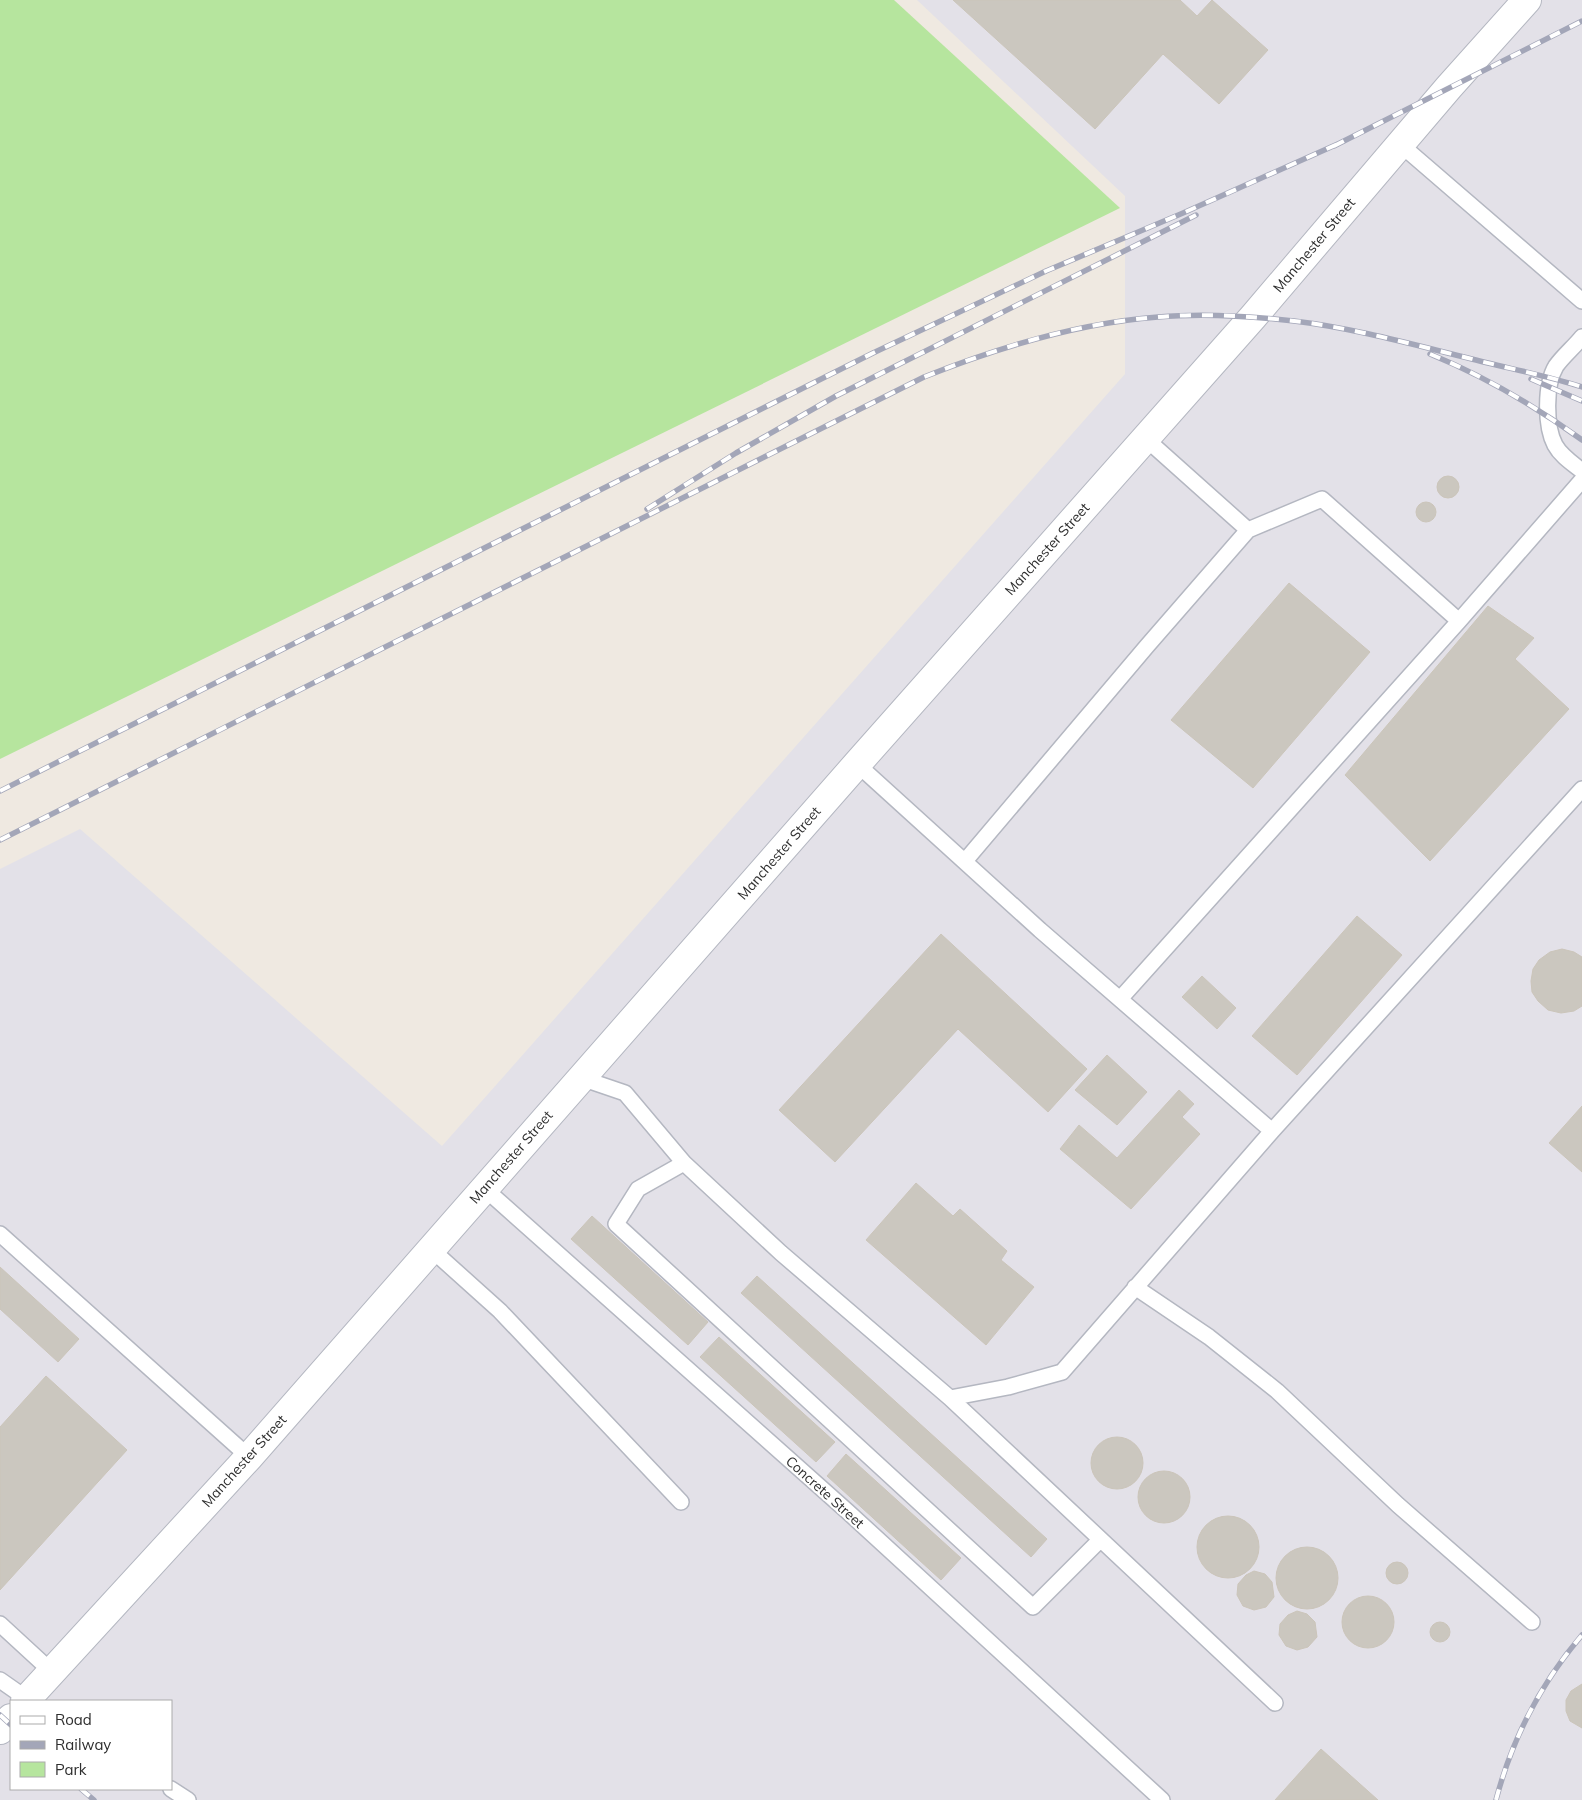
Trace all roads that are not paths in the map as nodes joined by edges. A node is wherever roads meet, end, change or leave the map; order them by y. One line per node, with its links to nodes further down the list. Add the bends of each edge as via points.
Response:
1 (1527, 0): 2 (street, Manchester Street)
2 (1400, 144): 3 (lane); 5 (street, Manchester Street)
3 (1582, 301)
4 (1582, 337): 6 (lane, via 1556,366 1548,400 1550,432 1555,444 1563,456)
5 (1145, 438): 8 (lane); 10 (street, Manchester Street)
6 (1582, 472)
7 (1582, 480): 9 (lane)
8 (1248, 530): 9 (lane, via 1322,499); 12 (lane)
9 (1459, 621): 13 (lane)
10 (857, 764): 12 (lane); 14 (street, Manchester Street)
11 (1582, 789): 15 (lane)
12 (965, 861): 13 (lane)
13 (1120, 999): 15 (lane)
14 (581, 1078): 16 (lane, via 625,1093); 17 (street, Manchester Street)
15 (1272, 1131): 20 (lane)
16 (684, 1164): 21 (lane, via 781,1253); 24 (lane, via 638,1189 616,1224 1033,1607)
17 (484, 1188): 19 (street, Manchester Street); 36 (lane, Concrete Street, via 847,1511)
18 (0, 1234): 22 (lane)
19 (431, 1249): 22 (street, Manchester Street); 23 (lane, via 500,1312)
20 (1135, 1287): 21 (lane, via 1062,1372); 25 (lane, via 1209,1337 1276,1391 1398,1506)
21 (950, 1398): 24 (lane)
22 (249, 1457): 27 (street, Manchester Street)
23 (681, 1502)
24 (1100, 1540): 31 (lane)
25 (1532, 1622)
26 (0, 1624): 27 (lane)
27 (51, 1671): 30 (street, Manchester Street)
28 (0, 1680): 29 (lane)
29 (18, 1700)
30 (27, 1700)
31 (1275, 1703)
32 (10, 1719): 33 (street, Manchester Street)
33 (0, 1730)
34 (172, 1790): 35 (lane)
35 (188, 1800)
36 (1162, 1800)

